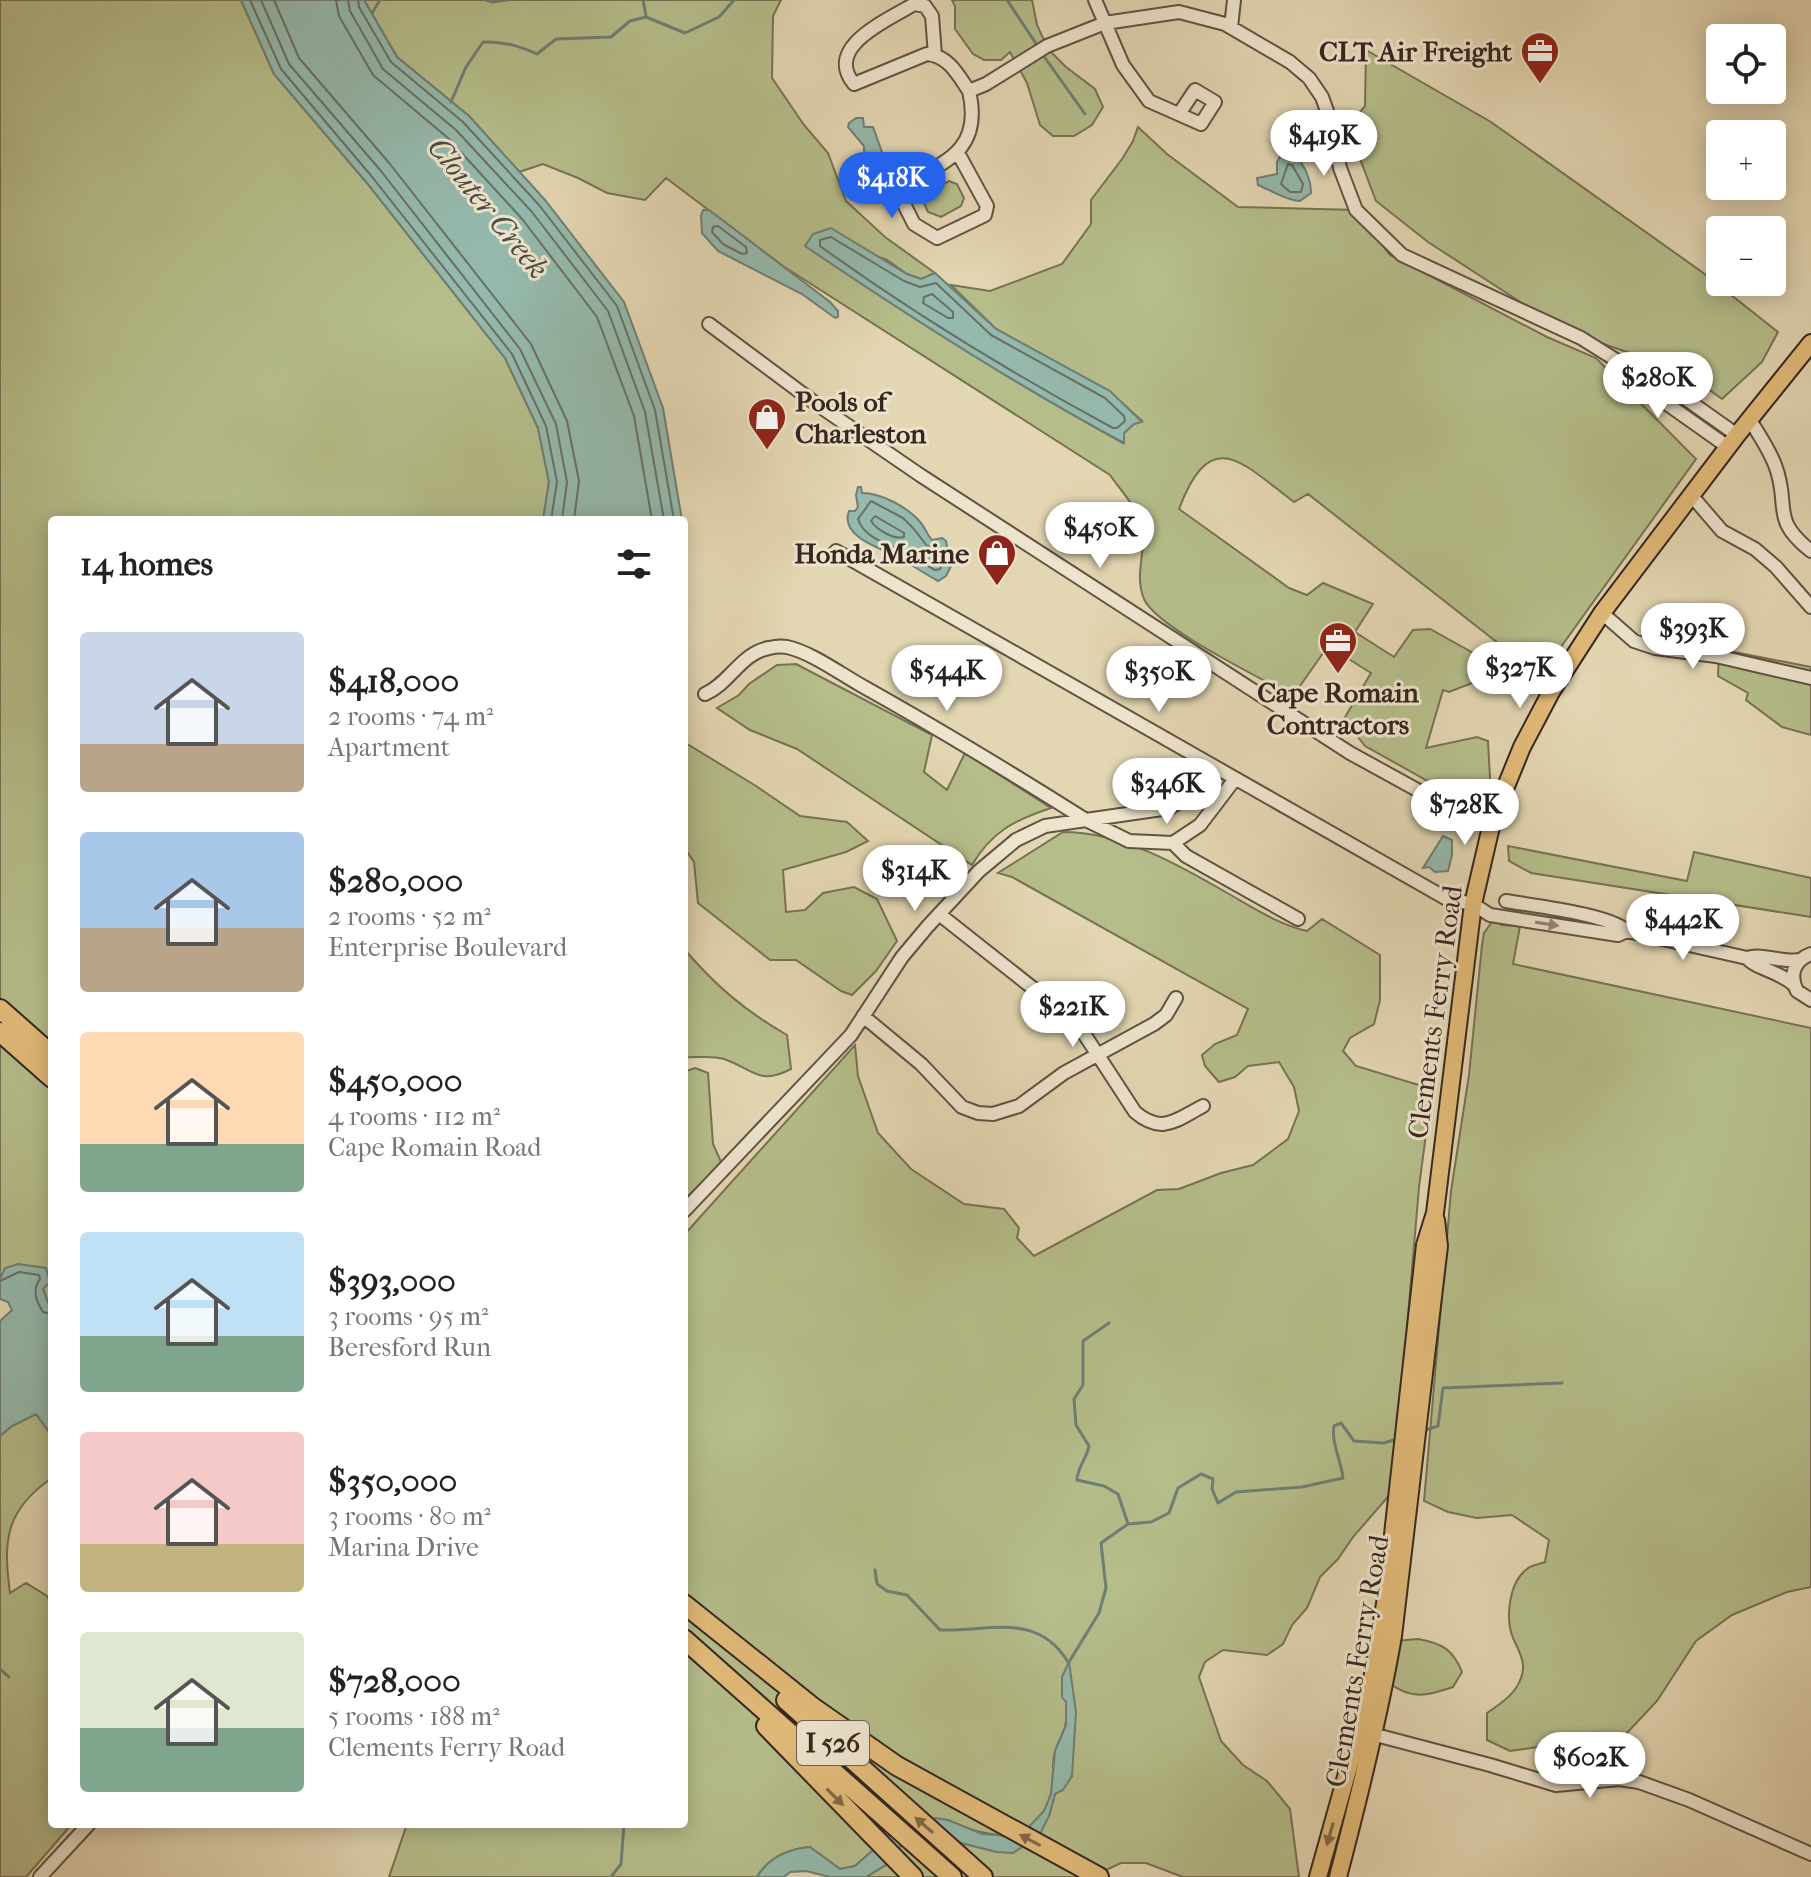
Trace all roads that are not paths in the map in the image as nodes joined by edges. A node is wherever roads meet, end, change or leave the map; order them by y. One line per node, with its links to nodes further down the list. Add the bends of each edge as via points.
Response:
1 (1095, 0): 3 (street)
2 (1234, 0): 4 (street)
3 (1105, 23): 4 (street, via 1179,12); 6 (street, via 1047,46); 7 (street, via 1123,65 1149,101)
4 (1231, 27): 12 (street, via 1309,78 1332,125 1356,210 1402,255 1581,338 1616,360 1639,384)
5 (935, 55): 5 (street, via 854,84 847,69 846,58 857,39 914,4 925,6 932,16); 6 (street, via 949,63)
6 (969, 91): 8 (street, via 974,109)
7 (1179, 114)
8 (958, 153): 8 (street, via 898,192 914,224 937,238 985,215 987,206)
9 (709, 324): 22 (street, via 920,475 1350,753 1450,808)
10 (1811, 343): 11 (main road, Clements Ferry Road)
11 (1750, 420): 12 (main road, Clements Ferry Road); 15 (street, via 1776,467 1782,516 1793,536)
12 (1733, 441): 13 (main road, Clements Ferry Road)
13 (1691, 495): 16 (street, via 1722,531 1776,567); 17 (main road, Clements Ferry Road)
14 (836, 551): 20 (street)
15 (1811, 551)
16 (1811, 607)
17 (1602, 613): 18 (street, via 1634,641 1655,648); 22 (main road, Clements Ferry Road, via 1551,692)
18 (1811, 678)
19 (705, 694): 23 (street, via 752,655 786,647 959,740)
20 (1210, 764): 21 (street); 23 (street, via 1183,800 1169,808)
21 (1235, 779): 24 (street, via 1200,825); 26 (street, via 1447,899)
22 (1493, 818): 26 (main road, Clements Ferry Road)
23 (1086, 820): 24 (street, via 1129,841); 27 (street, via 1045,826 1016,840)
24 (1173, 843): 28 (street, via 1186,856)
25 (1506, 901): 29 (street, via 1620,924)
26 (1473, 904): 29 (street, one-way to 29, via 1490,915 1618,935); 43 (main road, Clements Ferry Road, via 1435,1213 1439,1246)
27 (939, 914): 36 (street); 39 (street, via 1063,1010)
28 (1298, 919)
29 (1627, 931): 31 (street)
30 (1806, 957): 31 (street, via 1788,962); 32 (street, via 1794,969)
31 (1747, 958): 32 (street)
32 (1793, 984): 34 (street)
33 (1176, 998): 39 (street, via 1154,1024)
34 (1811, 1000)
35 (0, 1009): 38 (highway)
36 (863, 1016): 39 (street, via 962,1107 978,1113 1019,1106); 42 (street, via 813,1077)
37 (0, 1032): 40 (highway)
38 (48, 1051)
39 (1097, 1053): 41 (street, via 1135,1112 1150,1124 1165,1125)
40 (48, 1074)
41 (1203, 1106)
42 (688, 1207)
43 (1408, 1456): 48 (main road, Clements Ferry Road, via 1393,1636); 56 (main road, Clements Ferry Road, one-way to 56, via 1370,1691)
44 (688, 1608): 55 (highway, one-way to 44, via 897,1766)
45 (688, 1609): 54 (highway, I 526, one-way to 45)
46 (688, 1643): 47 (highway, I 526)
47 (705, 1658): 52 (highway, one-way to 52); 53 (highway, I 526)
48 (1372, 1734): 50 (street, via 1556,1785 1639,1782); 57 (main road, Clements Ferry Road)
49 (85, 1828): 51 (street)
50 (1810, 1852)
51 (40, 1877)
52 (913, 1877)
53 (952, 1877)
54 (983, 1877)
55 (1099, 1877)
56 (1318, 1877)
57 (1338, 1877)

